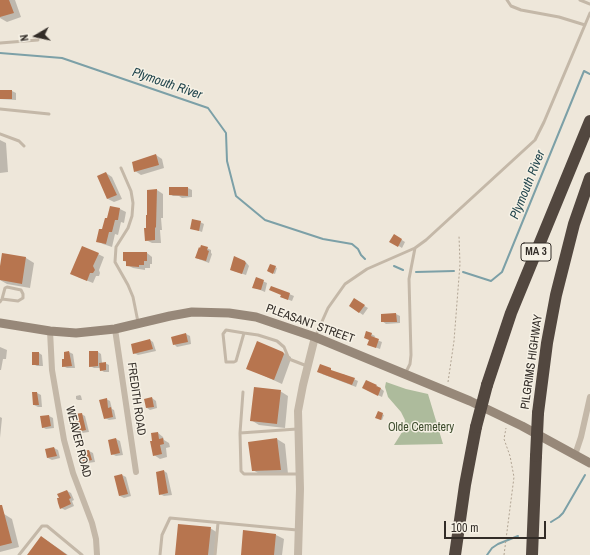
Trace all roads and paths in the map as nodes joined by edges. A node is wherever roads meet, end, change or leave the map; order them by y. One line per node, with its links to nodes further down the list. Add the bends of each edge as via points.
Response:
1 (507, 0): 5 (lane, via 511,6 521,10)
2 (580, 0): 3 (lane)
3 (590, 4)
4 (590, 13): 5 (lane)
5 (585, 25): 16 (lane, via 535,140)
6 (38, 40): 7 (lane)
7 (0, 43)
8 (0, 109): 9 (lane)
9 (49, 114)
10 (590, 121): 44 (highway, MA 3, bridge, via 511,313 487,385 465,485)
11 (0, 134): 12 (lane, via 19,141)
12 (24, 146)
13 (121, 168): 19 (lane, via 131,191 132,216 116,247 115,262 133,297)
14 (590, 178): 46 (highway, PILGRIMS HIGHWAY / MA 3, bridge, via 574,224 547,343 538,413)
15 (459, 236): 26 (path, via 460,264 454,341)
16 (415, 248): 23 (lane, via 367,269 345,284 328,308); 25 (lane, via 409,279 411,355)
17 (1, 301): 17 (lane, via 22,300 23,294 21,290 7,287)
18 (0, 323): 21 (main road, PLEASANT STREET)
19 (138, 324): 20 (main road, PLEASANT STREET); 23 (main road, PLEASANT STREET, via 192,312 229,313 262,319)
20 (115, 329): 21 (main road, PLEASANT STREET); 34 (street, FREDITH ROAD)
21 (50, 331): 40 (street, WEAVER ROAD, via 52,370 64,440 73,473 92,523)
22 (244, 333): 22 (lane, via 224,331 226,362 236,361); 24 (lane, via 277,341 284,347 289,358)
23 (315, 337): 24 (street); 25 (main road, PLEASANT STREET)
24 (307, 366): 30 (street)
25 (406, 374): 26 (main road, PLEASANT STREET)
26 (445, 390): 29 (main road, PLEASANT STREET)
27 (243, 392): 31 (lane)
28 (590, 397): 32 (street)
29 (510, 420): 32 (main road, PLEASANT STREET); 45 (path, via 504,435 514,477)
30 (297, 429): 31 (lane); 35 (street)
31 (240, 433): 35 (lane, via 241,471 244,474)
32 (575, 455): 33 (main road, PLEASANT STREET)
33 (590, 463)
34 (136, 472)
35 (299, 474): 37 (street)
36 (218, 523): 37 (lane); 41 (lane, via 170,518 162,535); 42 (lane)
37 (300, 530): 43 (street)
38 (19, 555): 39 (lane, via 42,526 47,526)
39 (82, 555)
40 (97, 555)
41 (160, 555)
42 (215, 555)
43 (298, 555)
44 (455, 555)
45 (504, 555)
46 (532, 555)

